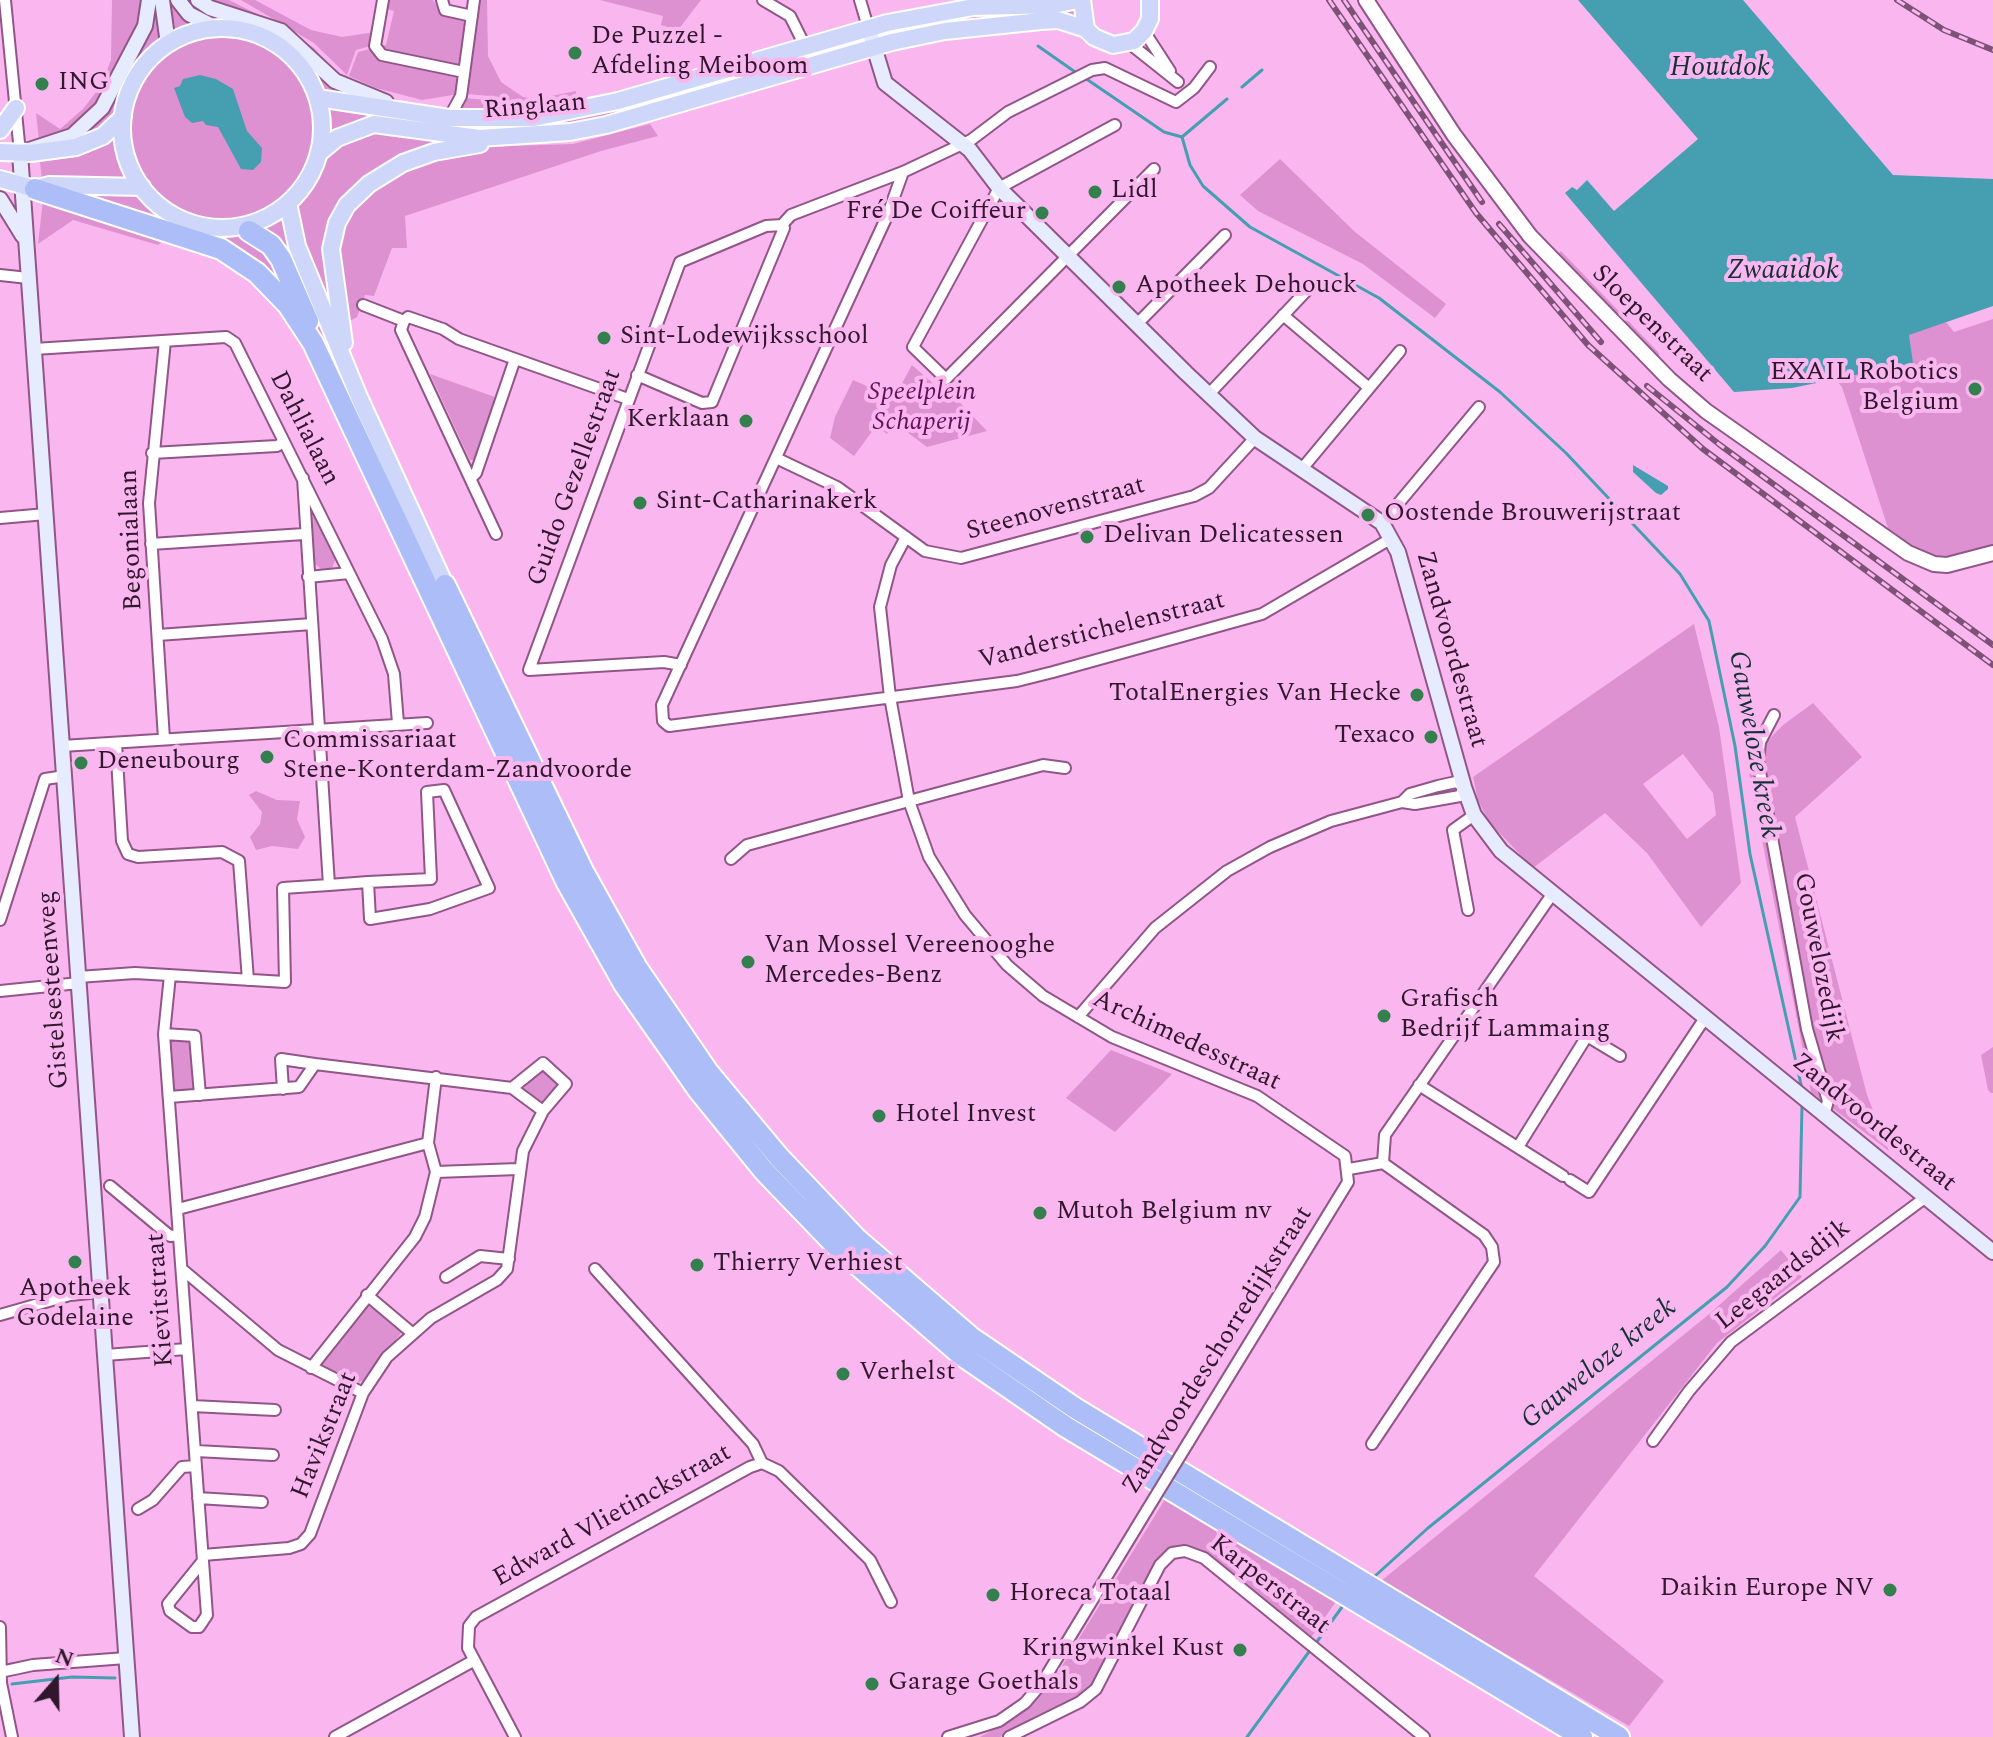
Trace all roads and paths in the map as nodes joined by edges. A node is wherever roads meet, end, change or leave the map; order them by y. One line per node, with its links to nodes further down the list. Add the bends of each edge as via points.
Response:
1 (5, 0): 14 (street)
2 (149, 0): 36 (main road, via 145,26 102,108 72,136)
3 (162, 0): 21 (main road)
4 (178, 0): 17 (main road, via 189,14)
5 (198, 0): 28 (main road, via 281,31 353,91)
6 (383, 0): 25 (street, via 375,46 382,55)
7 (442, 0): 15 (street, via 445,10)
8 (474, 0): 15 (street)
9 (763, 0): 22 (street, via 790,16)
10 (860, 0): 16 (street)
11 (1080, 0): 16 (main road, Ringlaan, via 947,10); 18 (main road)
12 (1150, 0): 19 (main road)
13 (1366, 0): 84 (street, Sloepenstraat, via 1454,135 1521,225 1669,379 1706,411 1921,560 1947,565)
14 (3, 12): 27 (street)
15 (472, 16): 25 (street)
16 (868, 27): 22 (main road, Ringlaan); 23 (main road, Zandvoordestraat)
17 (216, 28): 21 (main road); 26 (main road, via 238,29 279,46 309,78)
18 (1086, 29): 20 (main road, Ringlaan, via 1105,43); 23 (main road, Ringlaan, via 1058,20 992,25)
19 (1144, 31): 20 (main road); 20 (street, via 1178,82)
20 (1129, 43)
21 (168, 44): 29 (main road, via 133,83)
22 (805, 46): 30 (main road, Ringlaan, via 570,113)
23 (873, 48): 33 (main road, Ringlaan, via 606,125); 34 (main road, Zandvoordestraat, via 885,83)
24 (1210, 67): 34 (street, via 1176,102 1105,68 1092,70 1008,112)
25 (464, 72): 30 (street, via 461,96)
26 (318, 98): 28 (main road, Ringlaan); 37 (main road)
27 (16, 108): 32 (main road); 36 (street)
28 (428, 115): 30 (main road, Ringlaan)
29 (123, 117): 36 (main road, via 90,142); 42 (main road, via 126,154)
30 (449, 118)
31 (1115, 125): 43 (street)
32 (0, 130)
33 (513, 138): 37 (main road, Ringlaan, via 443,135 374,124 337,138); 63 (main road, via 403,163 347,205 331,249)
34 (963, 144): 39 (street); 43 (main road, Zandvoordestraat)
35 (0, 152): 36 (main road)
36 (20, 153): 41 (main road)
37 (319, 153): 45 (main road, via 312,172)
38 (1154, 169): 50 (street)
39 (903, 172): 46 (street, via 791,215); 72 (street)
40 (0, 179): 41 (main road)
41 (28, 187): 42 (main road); 49 (main road, Gistelsesteenweg); 59 (highway, via 221,249 272,286)
42 (142, 187): 47 (main road, via 156,203 193,223)
43 (999, 188): 50 (main road, Zandvoordestraat); 50 (street, via 913,347 946,379)
44 (0, 199): 49 (main road)
45 (288, 203): 47 (main road); 63 (main road, via 297,246)
46 (782, 225): 64 (street, Guido Gezellestraat, via 766,226 685,257); 64 (street, via 712,402)
47 (242, 229): 59 (highway, via 271,245 281,259)
48 (1225, 235): 57 (street)
49 (26, 240): 52 (main road, Gistelsesteenweg)
50 (1068, 256): 57 (main road, Zandvoordestraat)
51 (0, 275): 52 (street)
52 (28, 278): 60 (main road, Gistelsesteenweg)
53 (1310, 287): 55 (street)
54 (363, 305): 56 (street)
55 (1283, 315): 65 (street); 66 (street)
56 (404, 321): 62 (street, via 420,321); 75 (street, via 401,330)
57 (1137, 324): 66 (main road, Zandvoordestraat)
58 (165, 341): 60 (street, Dahlialaan); 70 (street, Dahlialaan, via 226,337 235,343); 71 (street, Begonialaan)
59 (313, 343): 174 (highway, via 566,881 657,1035 764,1171 840,1250 960,1354 1066,1427)
60 (34, 349): 76 (main road, Gistelsesteenweg)
61 (1400, 351): 65 (street)
62 (515, 359): 67 (street); 75 (street)
63 (348, 369): 87 (main road)
64 (637, 375): 67 (street, Guido Gezellestraat)
65 (1368, 387): 73 (street)
66 (1209, 394): 69 (main road, Zandvoordestraat)
67 (628, 399): 90 (street, Guido Gezellestraat, via 529,670)
68 (1479, 407): 78 (street)
69 (1255, 438): 73 (main road, Zandvoordestraat); 81 (street, Steenovenstraat, via 1209,488 1173,502 961,558 925,551)
70 (284, 442): 71 (street); 74 (street, Dahlialaan)
71 (152, 453): 83 (street, Begonialaan)
72 (776, 458): 81 (street, Steenovenstraat, via 837,487); 90 (street)
73 (1301, 470): 78 (main road, Zandvoordestraat)
74 (303, 478): 79 (street); 85 (street, Dahlialaan)
75 (471, 478): 80 (street)
76 (46, 514): 77 (street); 98 (main road, Gistelsesteenweg)
77 (0, 518)
78 (1382, 523): 82 (main road, Zandvoordestraat)
79 (304, 534): 83 (street); 86 (street)
80 (496, 534)
81 (906, 537): 91 (street, Archimedesstraat, via 891,565 880,607)
82 (1392, 538): 91 (street, Vanderstichelenstraat, via 1262,614 1017,681); 101 (main road, Zandvoordestraat)
83 (151, 544): 89 (street, Begonialaan)
84 (1993, 553)
85 (349, 573): 86 (street); 93 (street, Dahlialaan, via 390,659)
86 (308, 577): 88 (street)
87 (445, 585): 175 (highway, via 583,871 657,999 708,1072 856,1238 972,1338 1075,1408)
88 (312, 624): 89 (street); 95 (street)
89 (158, 635): 96 (street, Begonialaan)
90 (681, 665): 91 (street, Vanderstichelenstraat, via 662,705 663,721 669,726)
91 (890, 697): 102 (street, Archimedesstraat)
92 (1774, 715): 126 (street, Gouwelozedijk, via 1760,742 1758,761 1807,1029 1828,1101)
93 (398, 723): 94 (street); 95 (street)
94 (427, 723)
95 (319, 728): 96 (street); 106 (street)
96 (164, 739): 97 (street)
97 (116, 743): 98 (street); 112 (street, via 122,841 128,854 222,852 239,861)
98 (62, 746): 100 (main road, Gistelsesteenweg)
99 (1065, 768): 102 (street, via 1043,765)
100 (65, 776): 109 (street, via 45,779); 111 (main road, Gistelsesteenweg)
101 (1464, 787): 103 (main road, Zandvoordestraat); 114 (street, via 1460,796 1402,802 1305,831 1227,871 1155,928)
102 (909, 801): 104 (street, via 747,845); 114 (street, Archimedesstraat, via 929,857 965,915 1007,965)
103 (1474, 815): 107 (main road, Zandvoordestraat, via 1501,851); 108 (street, via 1453,830)
104 (731, 859)
105 (368, 882): 105 (street, via 370,919 430,909 489,888 444,790 427,792 431,879); 106 (street)
106 (329, 885): 112 (street, via 283,888 285,982)
107 (1553, 893): 115 (main road, Zandvoordestraat); 120 (street)
108 (1468, 910)
109 (0, 920)
110 (170, 975): 111 (street); 112 (street); 116 (street, Kievitstraat)
111 (78, 980): 113 (street); 142 (main road, Gistelsesteenweg)
112 (248, 980)
113 (0, 991)
114 (1078, 1017): 131 (street, Archimedesstraat, via 1112,1037 1257,1096 1334,1145)
115 (1705, 1018): 126 (main road, Zandvoordestraat); 128 (street, via 1589,1192)
116 (164, 1034): 123 (street, via 195,1036); 124 (street, Kievitstraat)
117 (1620, 1056): 128 (street, via 1587,1036)
118 (315, 1064): 119 (street); 122 (street, via 299,1087); 122 (street, via 281,1059)
119 (436, 1077): 121 (street); 127 (street)
120 (1419, 1085): 128 (street); 129 (street, via 1385,1135)
121 (512, 1088): 125 (street); 125 (street, via 543,1063 566,1084)
122 (283, 1089): 123 (street)
123 (200, 1095): 124 (street)
124 (169, 1097): 135 (street, Kievitstraat)
125 (543, 1111): 130 (street)
126 (1820, 1112): 134 (main road, Zandvoordestraat)
127 (428, 1143): 132 (street); 135 (street)
128 (1518, 1147)
129 (1383, 1163): 131 (street); 153 (street, via 1484,1235 1494,1262)
130 (518, 1169): 132 (street); 138 (street)
131 (1349, 1169): 167 (street, Zandvoordeschorredijkstraat, bridge, via 1348,1182 1330,1214 1042,1683 999,1721)
132 (436, 1172): 143 (street, via 415,1237)
133 (110, 1186): 136 (street, via 170,1236)
134 (1926, 1197): 137 (main road, Zandvoordestraat); 152 (street, Leegaardsdijk, via 1731,1342)
135 (178, 1209): 136 (street, Kievitstraat)
136 (179, 1235): 140 (street, Kievitstraat)
137 (1993, 1252)
138 (509, 1259): 141 (street, via 480,1256); 145 (street, Havikstraat, via 497,1280)
139 (595, 1269): 156 (street, via 753,1444)
140 (183, 1270): 146 (street, Kievitstraat); 148 (street, via 278,1350)
141 (446, 1277)
142 (100, 1292): 144 (street); 147 (main road, Gistelsesteenweg)
143 (367, 1295): 145 (street); 148 (street)
144 (0, 1315)
145 (412, 1333): 149 (street, Havikstraat, via 387,1357)
146 (187, 1349): 147 (street); 150 (street, Kievitstraat)
147 (105, 1355): 164 (main road, Gistelsesteenweg)
148 (311, 1368): 149 (street)
149 (363, 1393): 161 (street, Havikstraat, via 310,1534 301,1544)
150 (192, 1406): 151 (street); 154 (street, Kievitstraat)
151 (275, 1410)
152 (1653, 1441)
153 (1372, 1444)
154 (196, 1451): 155 (street); 157 (street, Kievitstraat)
155 (273, 1455)
156 (762, 1463): 162 (street, Edward Vlietinckstraat, via 779,1471 870,1560); 165 (street, Edward Vlietinckstraat, via 476,1617 466,1637)
157 (196, 1466): 158 (street, Kievitstraat); 160 (street, via 182,1467)
158 (198, 1498): 159 (street); 161 (street, Kievitstraat)
159 (262, 1502)
160 (138, 1509)
161 (202, 1558): 161 (street, Kievitstraat, via 168,1604 192,1627 199,1627 207,1615)
162 (891, 1602)
163 (0, 1627): 166 (street)
164 (126, 1658): 166 (street); 169 (main road, Gistelsesteenweg)
165 (473, 1661): 170 (street); 171 (street, Edward Vlietinckstraat)
166 (1, 1672): 168 (street)
167 (954, 1736)
168 (12, 1737)
169 (132, 1737)
170 (335, 1737)
171 (515, 1737)
172 (1009, 1737): 173 (street, Karperstraat, via 1096,1689 1143,1591 1160,1565 1178,1551 1204,1558)
173 (1424, 1737)
174 (1582, 1737)
175 (1619, 1737)

